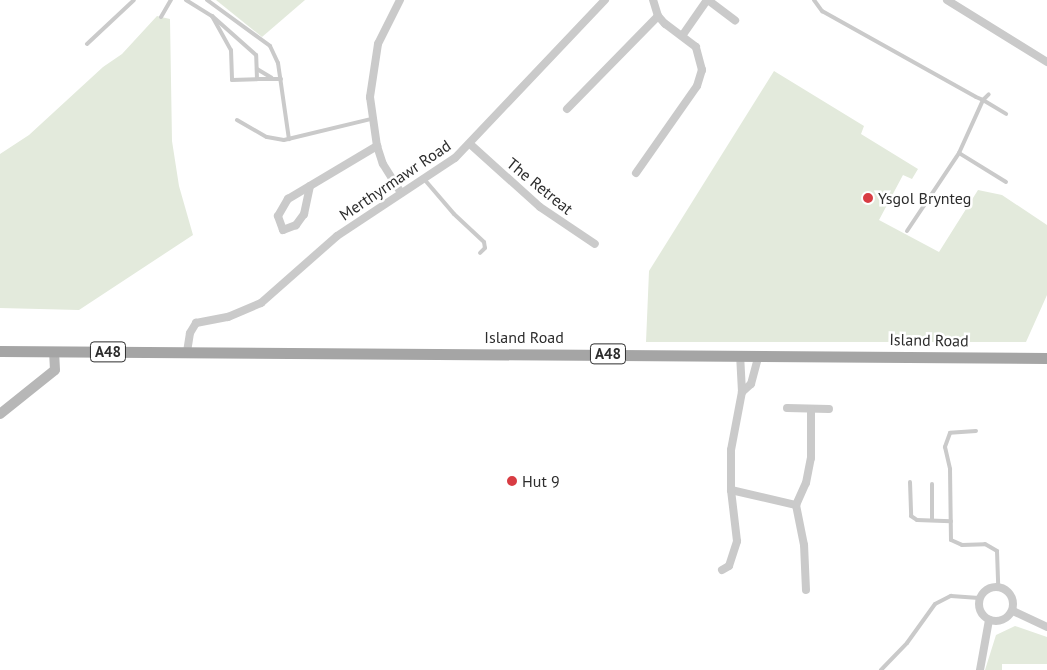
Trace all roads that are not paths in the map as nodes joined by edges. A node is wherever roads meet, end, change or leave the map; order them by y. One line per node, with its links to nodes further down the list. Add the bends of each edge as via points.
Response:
1 (134, 0): 17 (lane)
2 (171, 0): 14 (lane)
3 (186, 0): 12 (lane)
4 (207, 0): 22 (lane, via 262,37 278,63)
5 (400, 0): 27 (street, via 383,30 374,58 370,86)
6 (605, 0): 30 (street, Merthyrmawr Road)
7 (654, 0): 13 (street)
8 (707, 0): 15 (street); 16 (street)
9 (814, 0): 24 (lane, via 822,11)
10 (947, 0): 11 (street)
11 (958, 3): 18 (street)
12 (212, 16): 19 (lane, via 256,55); 20 (lane, via 231,50 232,80)
13 (658, 16): 16 (street); 25 (street)
14 (161, 17)
15 (735, 20)
16 (682, 36): 33 (street, via 699,53 702,64 699,81)
17 (87, 44)
18 (1047, 62)
19 (257, 69): 20 (lane); 21 (lane)
20 (257, 79): 21 (lane)
21 (274, 79): 22 (lane)
22 (281, 79): 29 (lane)
23 (989, 94): 24 (lane)
24 (983, 100): 26 (lane); 32 (lane)
25 (567, 109)
26 (1006, 114)
27 (371, 119): 29 (lane); 31 (street)
28 (237, 120): 29 (lane, via 268,137)
29 (289, 139)
30 (470, 144): 34 (street, Merthyrmawr Road); 39 (street, The Retreat, via 540,207)
31 (376, 146): 36 (street); 37 (street)
32 (959, 153): 35 (lane); 38 (lane)
33 (636, 173)
34 (424, 179): 37 (street, Merthyrmawr Road); 40 (lane, via 484,242 485,248)
35 (1006, 182)
36 (310, 186): 36 (street, via 288,199 279,210 278,221 283,230 296,225 304,214)
37 (401, 193): 43 (street, Merthyrmawr Road, via 337,236 261,303 228,317 196,324 190,333)
38 (907, 231)
39 (595, 244)
40 (480, 253)
41 (0, 350): 42 (main road, Island Road / A48)
42 (54, 352): 43 (main road, Island Road / A48); 51 (street, via 55,370)
43 (187, 352): 44 (main road, Island Road / A48)
44 (740, 354): 45 (main road, Island Road / A48); 47 (street)
45 (759, 355): 46 (main road, Island Road / A48); 47 (street, via 751,384)
46 (1047, 358)
47 (742, 392): 55 (street, via 731,450)
48 (787, 408): 49 (street)
49 (811, 409): 50 (street); 56 (street, via 811,458 806,483)
50 (829, 409)
51 (0, 414)
52 (976, 431): 58 (lane, via 950,433 946,447)
53 (910, 482): 57 (lane, via 911,516)
54 (932, 484): 57 (lane)
55 (731, 490): 56 (street); 59 (street, via 737,541 729,566)
56 (796, 505): 61 (street, via 804,545)
57 (932, 520): 58 (lane)
58 (951, 521): 60 (lane, via 951,540 962,545 985,544 997,551)
59 (722, 570)
60 (998, 587): 62 (street, via 986,589); 63 (street, via 1009,592)
61 (806, 590)
62 (979, 598): 64 (street, via 982,615); 66 (lane, via 951,596 936,604)
63 (1013, 611): 64 (street, via 1006,618); 65 (street)
64 (989, 620): 67 (street)
65 (1047, 627)
66 (881, 670)
67 (980, 670)

